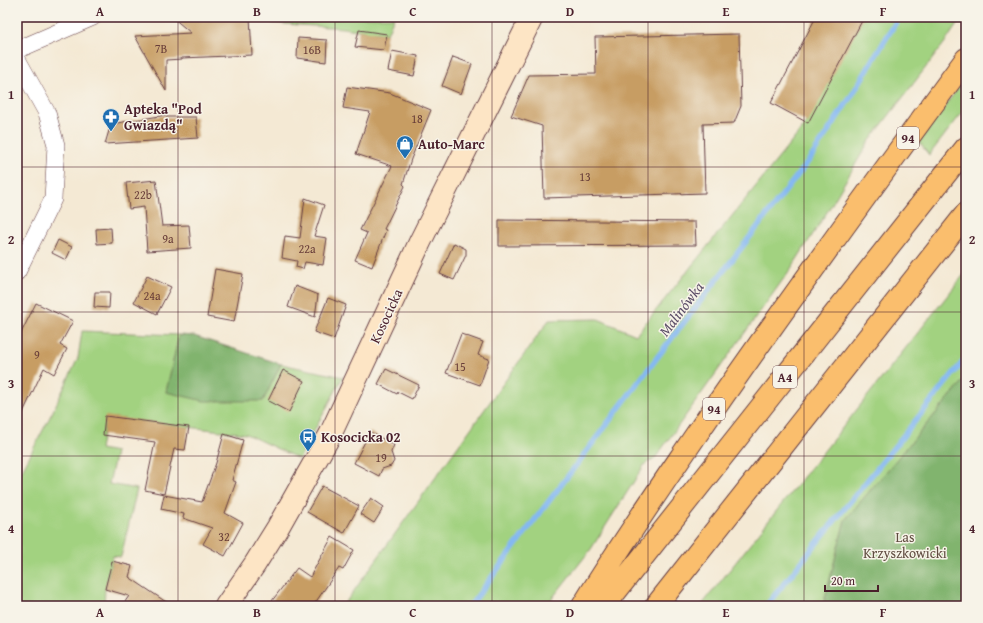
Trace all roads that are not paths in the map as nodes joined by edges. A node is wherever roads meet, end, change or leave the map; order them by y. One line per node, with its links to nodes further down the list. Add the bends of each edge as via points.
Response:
1 (93, 17): 3 (street)
2 (532, 17): 11 (street, Kosocicka, via 417,248 330,435 282,520)
3 (17, 50)
4 (17, 59): 10 (street, via 47,113 56,145 53,199)
5 (966, 59): 12 (highway, 94, via 850,216 729,387 613,556)
6 (966, 148): 13 (highway, A4)
7 (966, 214): 9 (highway)
8 (966, 220): 9 (highway)
9 (949, 236): 14 (highway)
10 (17, 272)
11 (226, 606)
12 (583, 606)
13 (604, 606)
14 (656, 606)

